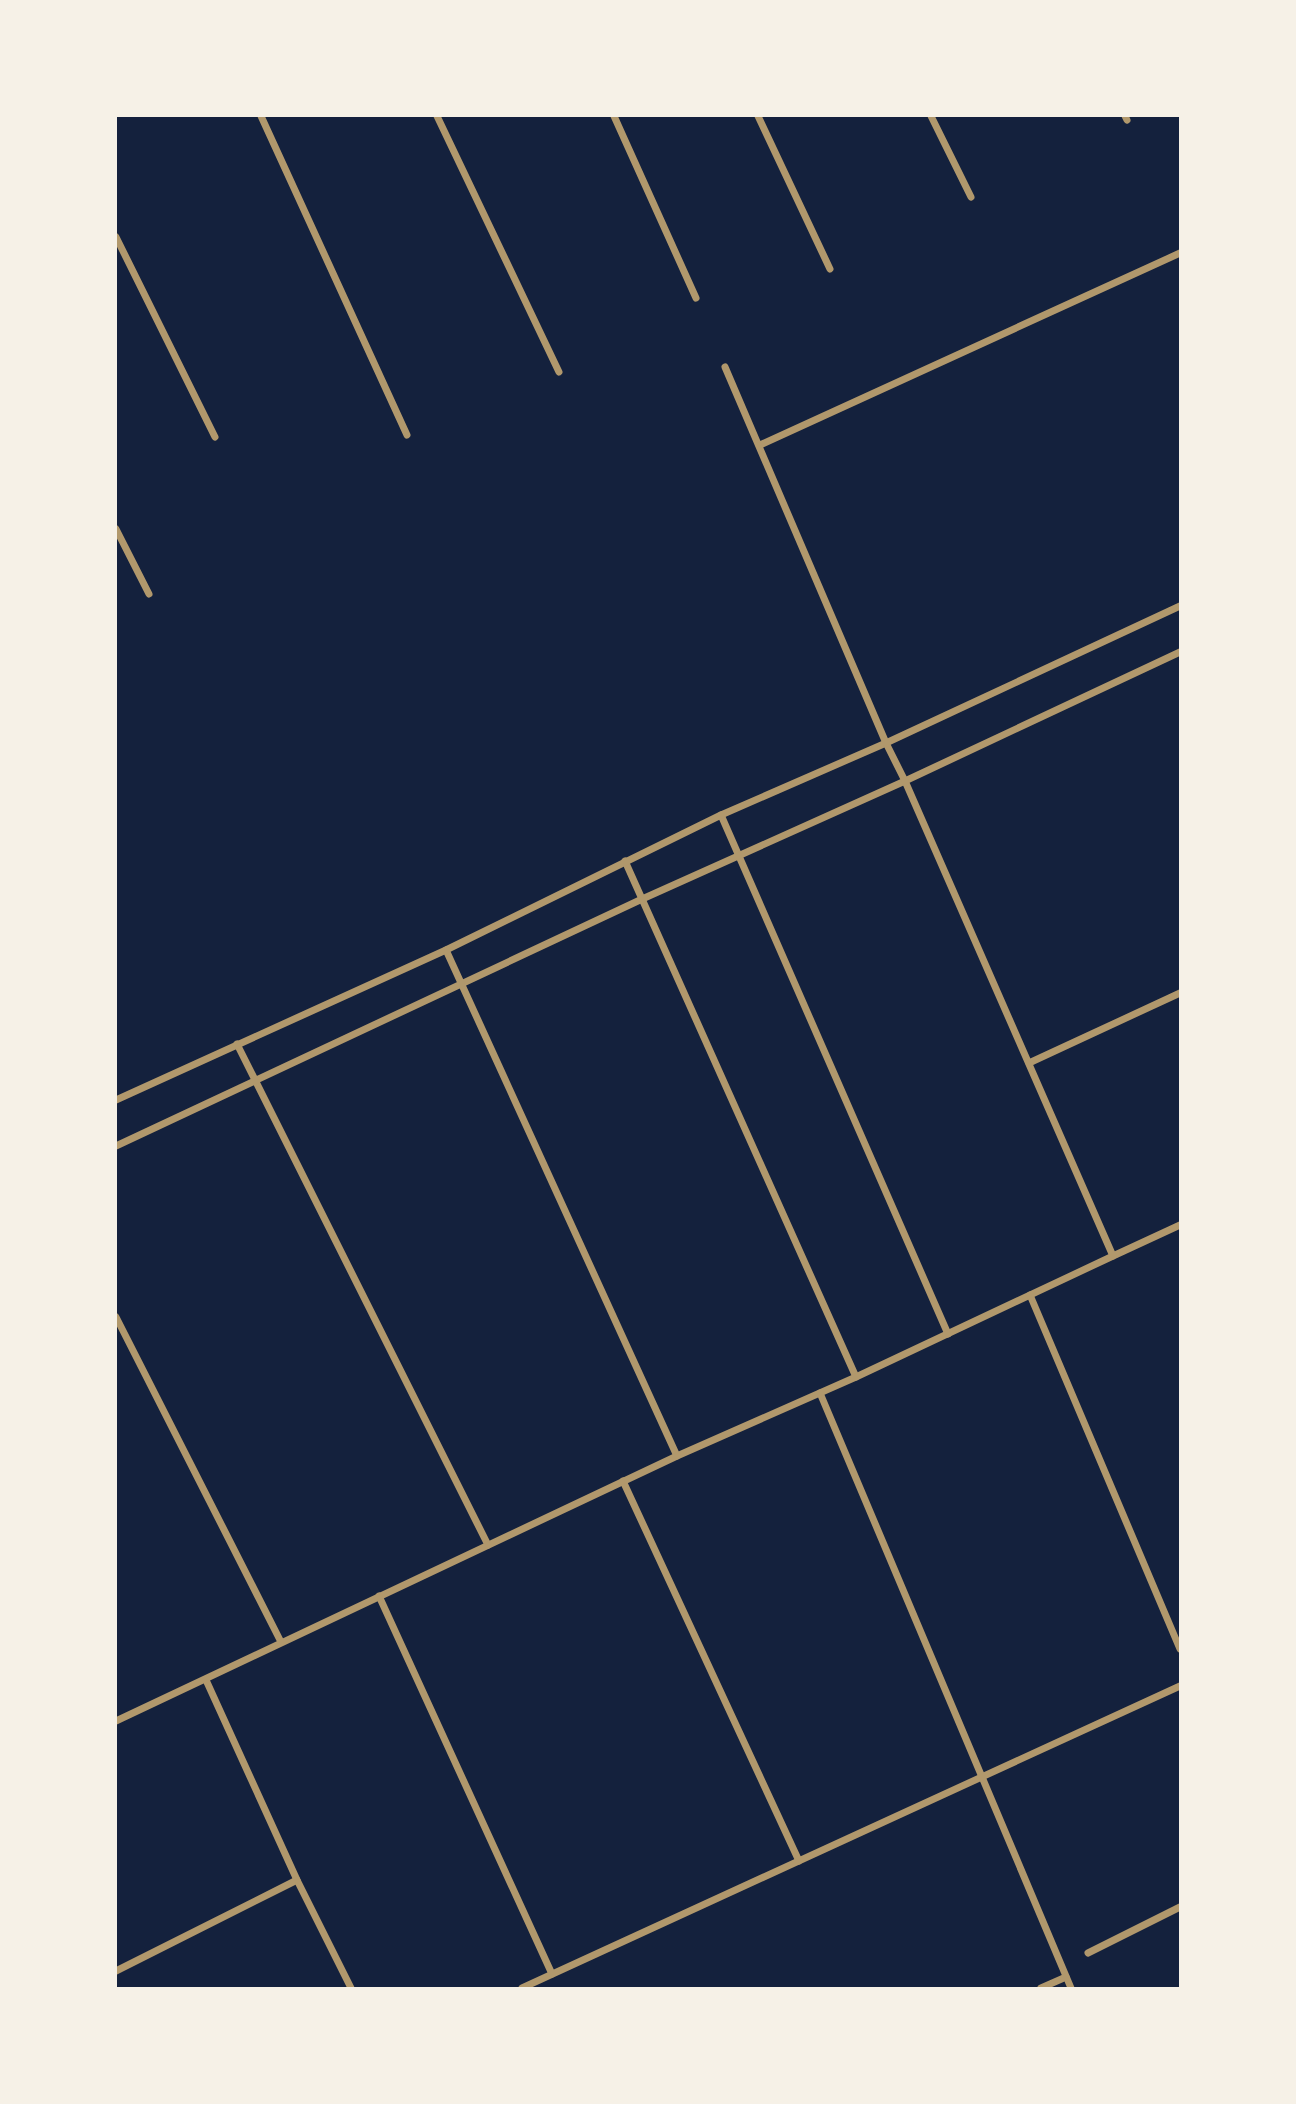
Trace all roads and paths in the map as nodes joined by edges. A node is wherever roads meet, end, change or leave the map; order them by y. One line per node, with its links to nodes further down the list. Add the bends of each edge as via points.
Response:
1 (261, 116): 13 (street)
2 (436, 116): 12 (street)
3 (614, 116): 10 (street)
4 (758, 116): 9 (street)
5 (931, 116): 6 (street)
6 (971, 197)
7 (116, 237): 14 (street)
8 (1181, 253): 15 (street)
9 (830, 268)
10 (696, 298)
11 (725, 367): 15 (street)
12 (559, 372)
13 (407, 435)
14 (215, 437)
15 (760, 445): 20 (street)
16 (116, 529): 17 (street)
17 (149, 594)
18 (1181, 606): 20 (street)
19 (1181, 652): 21 (street)
20 (886, 743): 21 (street); 22 (street)
21 (905, 781): 23 (street); 30 (street)
22 (722, 815): 23 (street); 24 (street)
23 (739, 856): 25 (street); 38 (street)
24 (625, 861): 25 (street); 26 (street)
25 (640, 900): 27 (street); 39 (street)
26 (446, 950): 27 (street); 29 (street)
27 (462, 984): 31 (street); 41 (street)
28 (1181, 993): 30 (street)
29 (237, 1044): 31 (street); 32 (street)
30 (1029, 1063): 35 (street)
31 (255, 1081): 33 (street); 43 (street)
32 (116, 1100)
33 (116, 1146)
34 (1181, 1225): 35 (street)
35 (1112, 1256): 36 (street)
36 (1030, 1295): 38 (street); 46 (street)
37 (116, 1317): 45 (street)
38 (948, 1334): 39 (street)
39 (856, 1377): 40 (street)
40 (820, 1393): 41 (street); 50 (street)
41 (677, 1456): 42 (street)
42 (623, 1481): 43 (street); 51 (street)
43 (488, 1545): 44 (street)
44 (379, 1595): 45 (street); 56 (street)
45 (281, 1642): 47 (street)
46 (1181, 1649)
47 (206, 1680): 49 (street); 52 (street)
48 (1181, 1686): 50 (street)
49 (116, 1721)
50 (982, 1777): 51 (street); 57 (street)
51 (799, 1861): 56 (street)
52 (297, 1880): 55 (street); 58 (street)
53 (1181, 1907): 54 (street)
54 (1088, 1953)
55 (116, 1970)
56 (552, 1974): 59 (street)
57 (1066, 1977): 60 (street); 61 (street)
58 (351, 1989)
59 (522, 1989)
60 (1041, 1989)
61 (1071, 1989)

